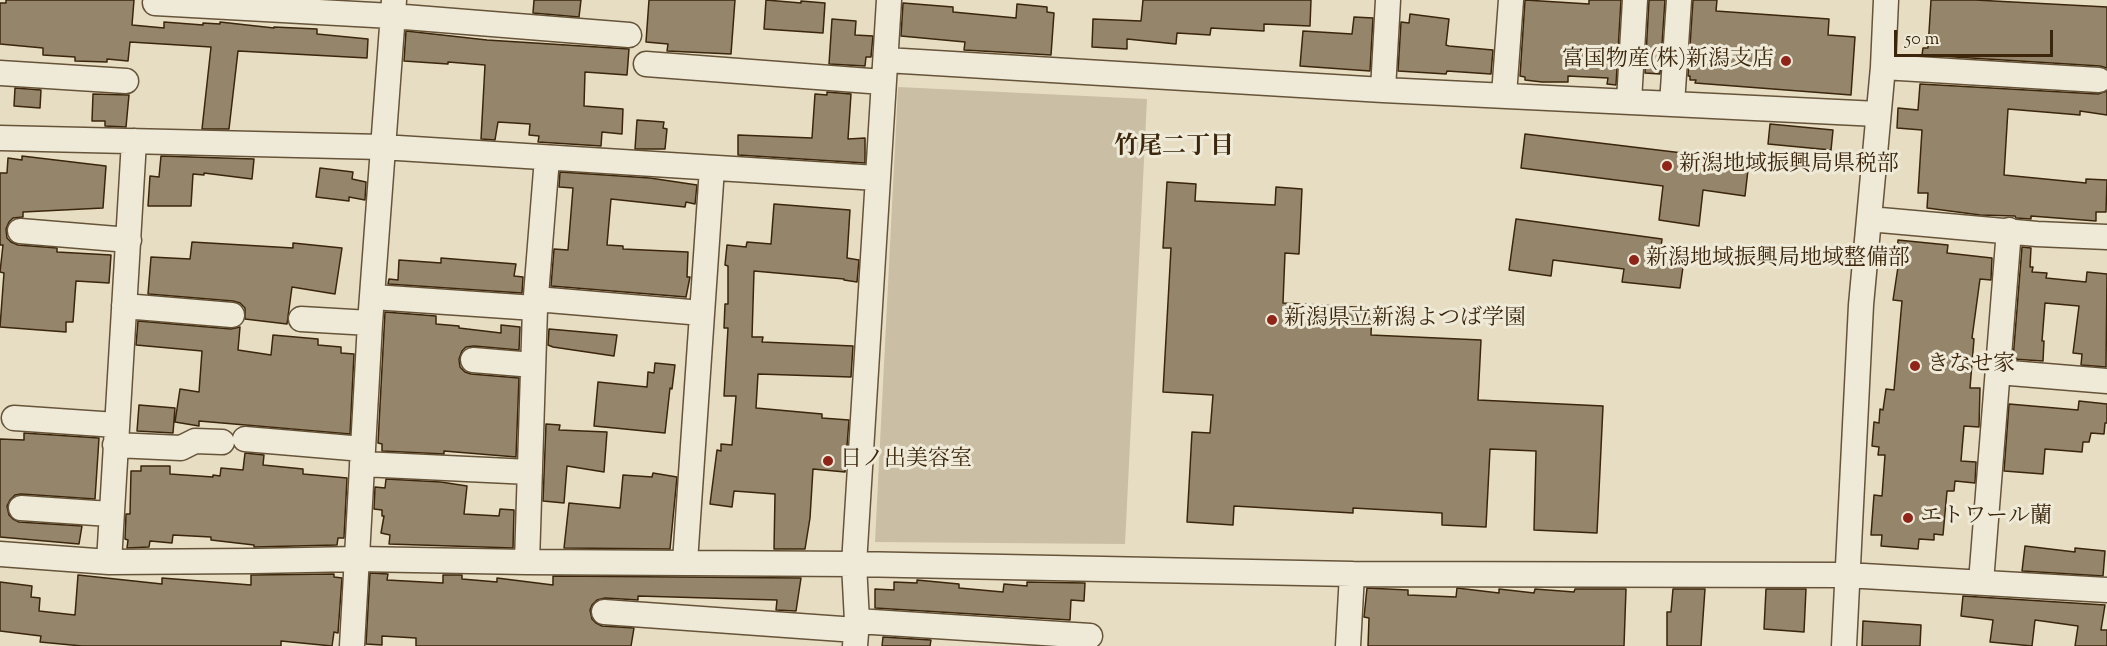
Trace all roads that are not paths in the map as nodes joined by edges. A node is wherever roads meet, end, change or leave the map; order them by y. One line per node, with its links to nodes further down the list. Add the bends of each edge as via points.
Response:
1 (889, 0): 12 (street)
2 (1388, 0): 16 (street)
3 (1511, 0): 17 (street)
4 (1635, 0): 18 (street)
5 (1679, 0): 19 (street)
6 (1886, 0): 11 (street)
7 (155, 3): 8 (street)
8 (393, 8): 9 (street); 23 (street)
9 (629, 35)
10 (646, 64): 12 (street)
11 (1883, 67): 14 (street); 20 (street)
12 (884, 71): 16 (street); 26 (street)
13 (0, 73): 15 (street)
14 (2099, 80)
15 (126, 81)
16 (1383, 90): 17 (street)
17 (1504, 95): 18 (street)
18 (1629, 101): 19 (street)
19 (1672, 104): 20 (street)
20 (1878, 114): 27 (street)
21 (0, 138): 22 (street)
22 (134, 141): 23 (street); 31 (street)
23 (382, 147): 24 (street); 32 (street)
24 (548, 158): 25 (street); 33 (street)
25 (712, 168): 26 (street); 35 (street)
26 (877, 178): 54 (street)
27 (1869, 219): 28 (street); 56 (street)
28 (2009, 230): 30 (street); 41 (street)
29 (20, 231): 31 (street)
30 (2107, 237)
31 (129, 240): 34 (street)
32 (373, 297): 33 (street); 38 (street)
33 (536, 304): 35 (street); 40 (street)
34 (124, 306): 36 (street); 44 (street)
35 (702, 313): 53 (street)
36 (232, 315)
37 (301, 319): 38 (street)
38 (370, 323): 45 (street)
39 (473, 360): 40 (street)
40 (533, 365): 46 (street)
41 (1998, 372): 42 (street); 57 (street)
42 (2107, 381)
43 (14, 417): 44 (street)
44 (115, 435): 45 (street, via 181,448 195,441 233,440); 48 (street)
45 (362, 457): 46 (street); 50 (street)
46 (530, 472): 52 (street)
47 (21, 508): 48 (street)
48 (110, 514): 51 (street)
49 (0, 554): 51 (street)
50 (357, 559): 51 (street); 52 (street); 62 (street)
51 (109, 561)
52 (527, 562): 53 (street)
53 (685, 562): 54 (street)
54 (854, 564): 55 (street); 60 (street)
55 (1352, 574): 56 (street); 63 (street)
56 (1846, 575): 57 (street); 64 (street)
57 (1981, 582): 58 (street)
58 (2107, 590)
59 (604, 612): 60 (street)
60 (856, 632): 61 (street)
61 (1090, 636)
62 (352, 646)
63 (1348, 646)
64 (1844, 646)

